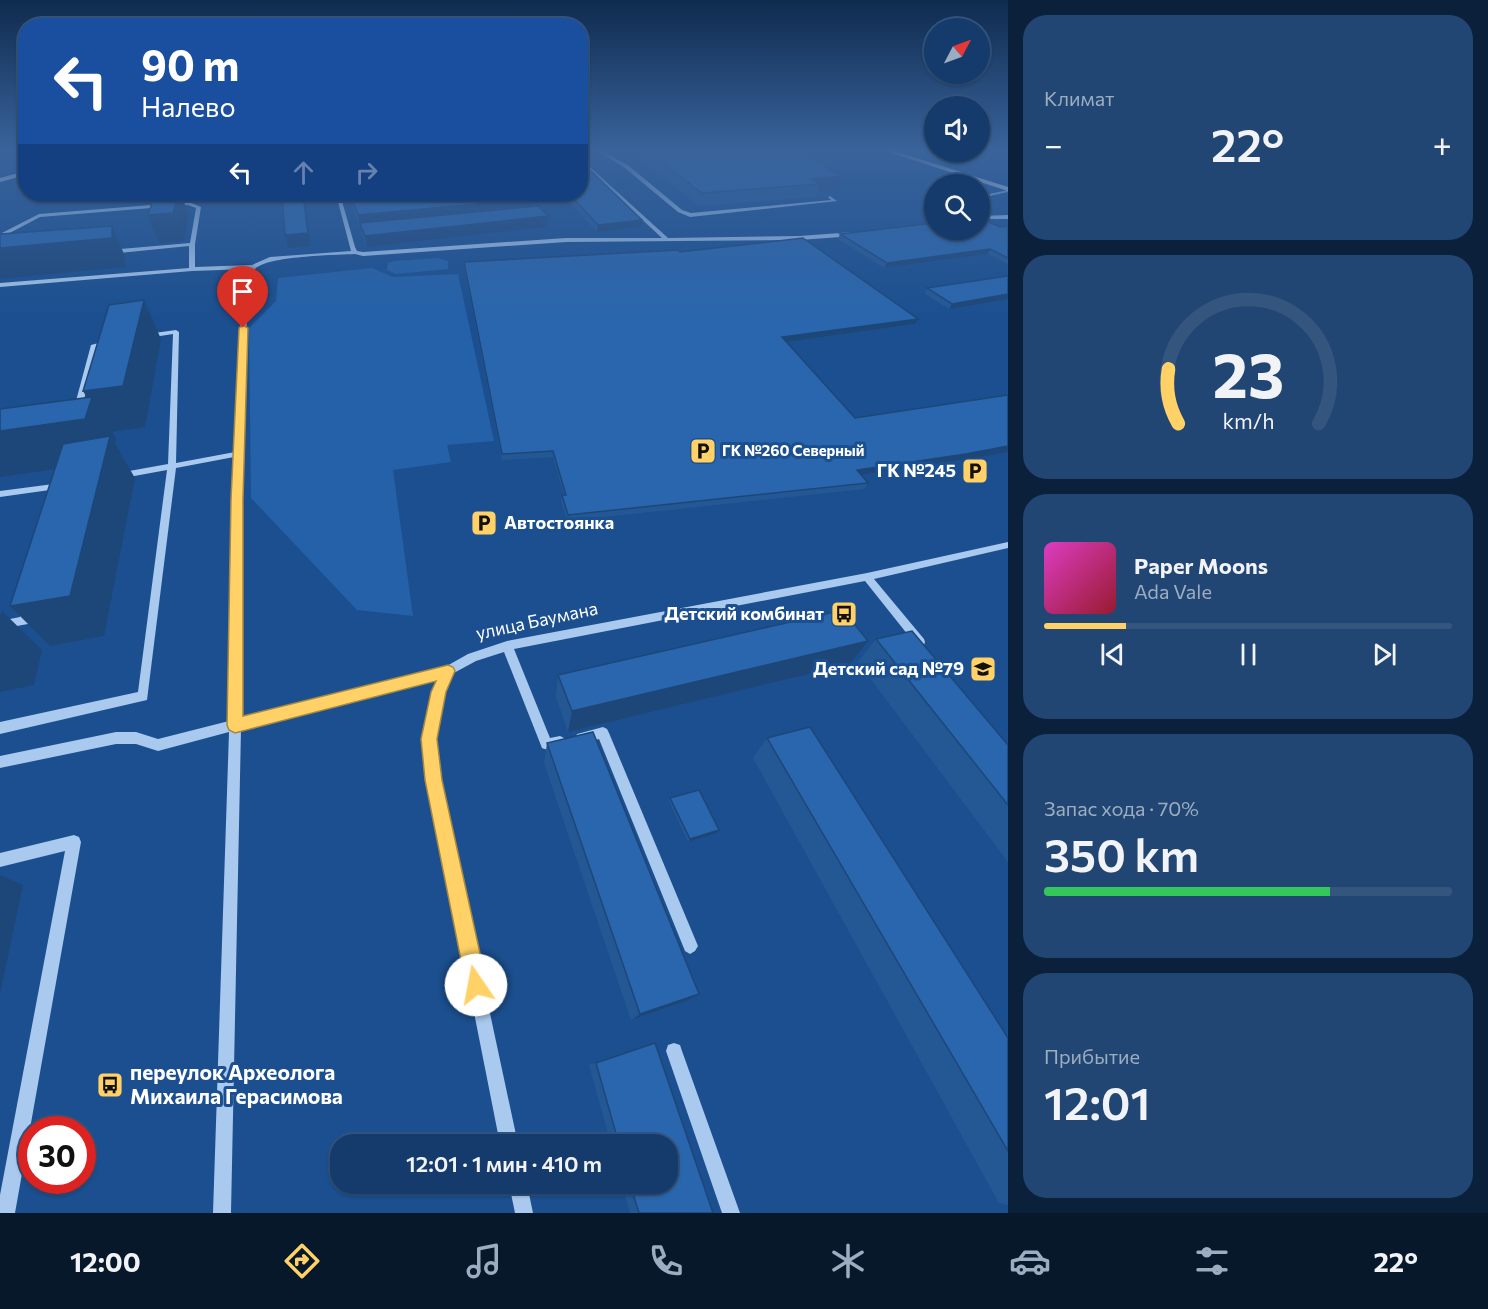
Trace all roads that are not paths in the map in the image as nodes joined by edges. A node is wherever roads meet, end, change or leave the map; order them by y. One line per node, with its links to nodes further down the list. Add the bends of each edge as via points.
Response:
1 (170, 205): 14 (street, via 39,216)
2 (193, 205): 16 (street, via 199,207)
3 (340, 205): 8 (street)
4 (630, 205): 15 (street)
5 (672, 205): 6 (street, via 690,215)
6 (798, 205)
7 (352, 208): 8 (street)
8 (341, 210): 12 (street)
9 (1008, 217): 10 (street)
10 (990, 218)
11 (358, 231): 12 (street)
12 (348, 232): 18 (street)
13 (866, 232): 15 (street, via 799,238)
14 (0, 236)
15 (666, 238): 18 (street)
16 (192, 244): 17 (street); 20 (street)
17 (101, 252)
18 (355, 252): 19 (street, via 270,259)
19 (252, 267): 20 (street); 25 (street, via 244,305)
20 (192, 269): 21 (street)
21 (0, 285)
22 (141, 337): 26 (street, via 176,332)
23 (118, 341): 24 (street, via 94,345)
24 (74, 424)
25 (238, 454): 26 (street); 37 (street)
26 (172, 466): 27 (street); 38 (street, via 143,696)
27 (106, 478)
28 (73, 484): 29 (street)
29 (0, 494)
30 (1008, 545): 31 (street, улица Баумана)
31 (867, 577): 34 (street, улица Баумана); 35 (street)
32 (31, 598): 33 (street, via 24,621)
33 (0, 625)
34 (507, 646): 36 (street, улица Баумана, via 472,657); 41 (street, via 546,744 603,733)
35 (926, 649)
36 (448, 671): 37 (street, улица Баумана); 43 (street, via 438,692 429,739 434,780)
37 (235, 725): 39 (street, via 158,745 136,738 116,738); 46 (street)
38 (0, 728)
39 (0, 762)
40 (0, 860): 45 (street, via 74,842)
41 (690, 946)
42 (674, 1051): 48 (street)
43 (507, 1134)
44 (520, 1194): 47 (street)
45 (6, 1213)
46 (222, 1213)
47 (524, 1213)
48 (731, 1213)

